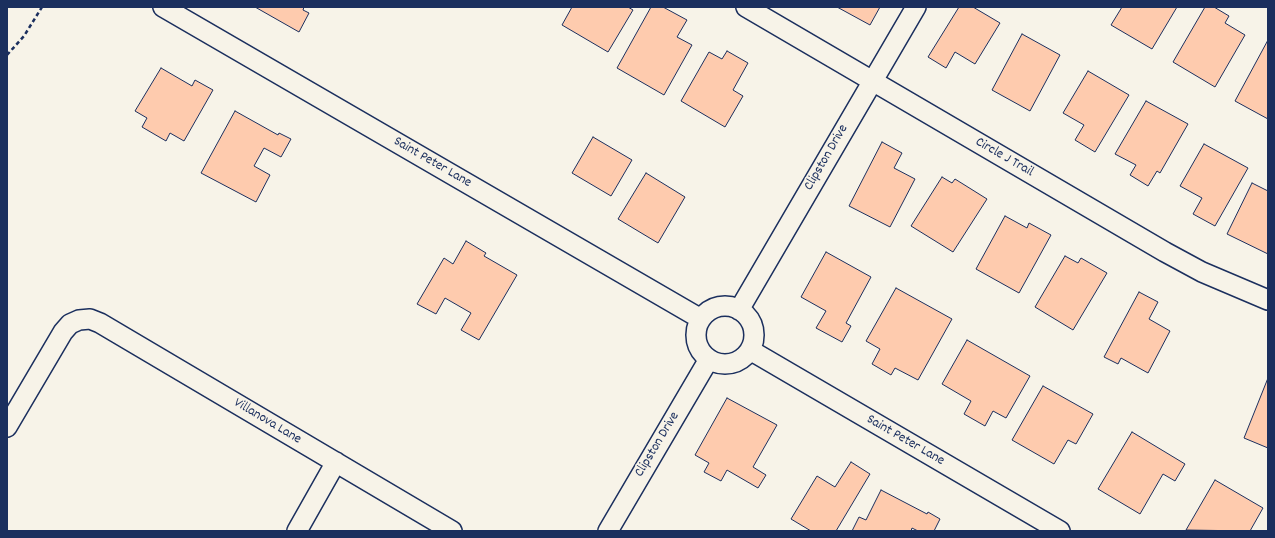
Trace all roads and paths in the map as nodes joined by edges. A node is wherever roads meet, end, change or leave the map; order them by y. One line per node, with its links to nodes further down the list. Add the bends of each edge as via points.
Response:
1 (42, 7): 5 (path, via 24,36)
2 (163, 7): 9 (street, Saint Peter Lane)
3 (746, 7): 6 (street, Circle J Trail)
4 (916, 7): 6 (street, Clipston Drive)
5 (7, 55)
6 (872, 80): 7 (street, Circle J Trail, via 1165,252 1202,272); 8 (street, Clipston Drive)
7 (1268, 300)
8 (739, 310): 9 (street, via 718,307 706,313); 10 (street, via 750,320 753,327 754,335)
9 (701, 319): 11 (street, via 696,334 697,341)
10 (750, 350): 11 (street, via 732,363 724,364); 17 (street, Saint Peter Lane)
11 (709, 359): 16 (street, Clipston Drive)
12 (7, 427): 13 (street, Villanova Lane, via 62,332 70,324 90,319)
13 (336, 462): 14 (street); 15 (street, Villanova Lane)
14 (297, 531)
15 (452, 531)
16 (608, 531)
17 (1060, 531)

